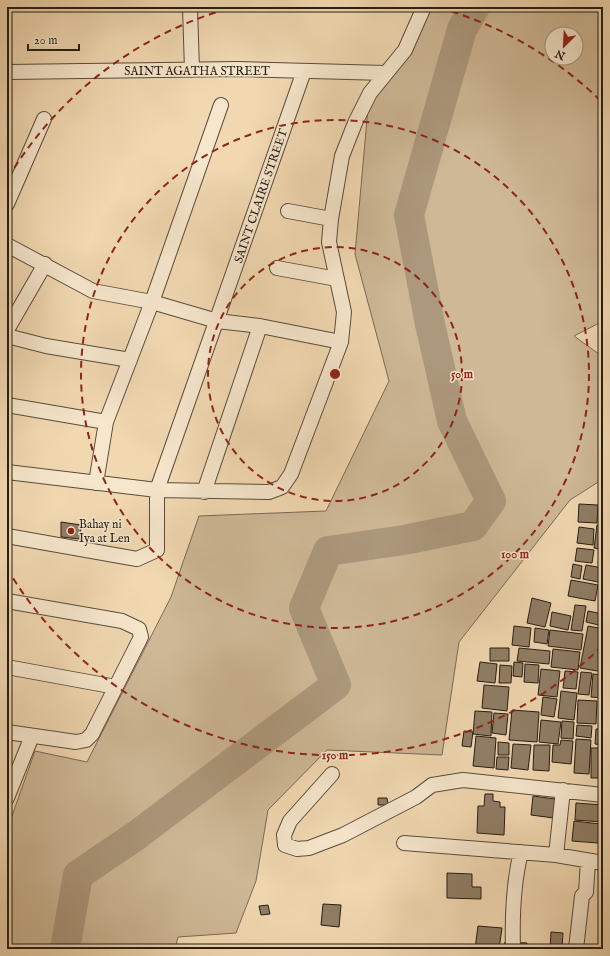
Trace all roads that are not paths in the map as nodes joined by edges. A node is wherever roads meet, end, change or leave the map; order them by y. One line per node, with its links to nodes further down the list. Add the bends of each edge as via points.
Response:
1 (190, 7): 3 (street)
2 (424, 7): 6 (street, via 405,50)
3 (192, 70): 4 (street, SAINT AGATHA STREET); 5 (street, SAINT AGATHA STREET)
4 (304, 71): 6 (street, SAINT AGATHA STREET); 17 (street, SAINT CLAIRE STREET)
5 (7, 72)
6 (386, 73): 11 (street, via 370,93 342,156)
7 (221, 105): 16 (street)
8 (44, 119): 9 (street)
9 (7, 204)
10 (288, 211): 11 (street)
11 (331, 219): 15 (street, via 329,242)
12 (7, 245): 13 (street)
13 (44, 264): 16 (street, via 93,291); 19 (street)
14 (277, 268): 15 (street)
15 (337, 279): 21 (street, via 344,312)
16 (152, 302): 17 (street); 22 (street)
17 (217, 321): 18 (street); 27 (street, SAINT CLAIRE STREET)
18 (260, 326): 21 (street); 28 (street)
19 (7, 330)
20 (7, 336): 22 (street, via 46,346)
21 (341, 342): 28 (street, via 291,474 282,487 269,492)
22 (130, 360): 24 (street)
23 (7, 405): 24 (street)
24 (106, 422): 26 (street)
25 (7, 472): 26 (street)
26 (96, 483): 27 (street)
27 (157, 490): 28 (street); 29 (street, SAINT CLAIRE STREET, via 157,550 137,559)
28 (204, 492)
29 (7, 536)
30 (7, 601): 32 (street, via 122,622 139,629 141,637)
31 (7, 667): 32 (street)
32 (116, 687): 34 (street, via 92,734 86,740 76,742)
33 (7, 732): 34 (street)
34 (32, 736): 38 (street)
35 (332, 774): 36 (street, via 290,821 284,835 286,845 298,849 309,848 343,835 416,797 432,785 463,780)
36 (563, 790): 37 (street); 41 (street)
37 (603, 795)
38 (7, 798)
39 (404, 842): 40 (street)
40 (521, 852): 41 (street); 44 (street, via 515,876)
41 (556, 856): 42 (street)
42 (588, 861): 43 (street); 45 (street, via 586,892 582,896)
43 (603, 863)
44 (513, 949)
45 (576, 949)

